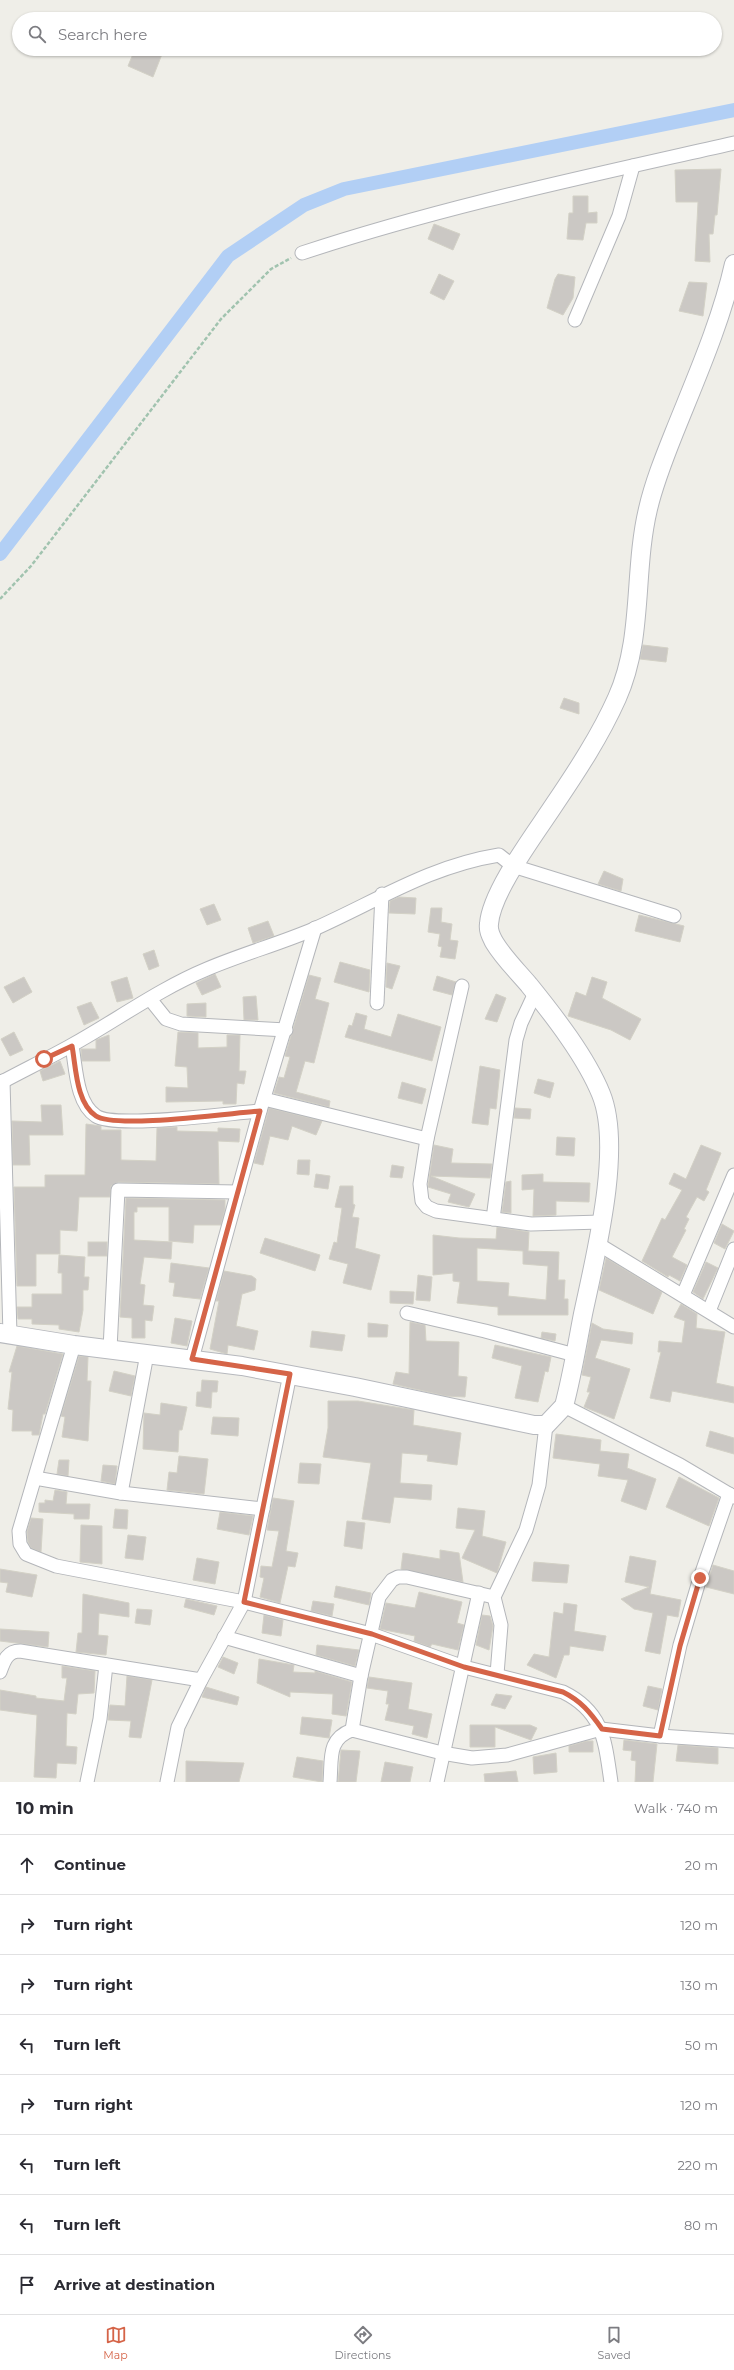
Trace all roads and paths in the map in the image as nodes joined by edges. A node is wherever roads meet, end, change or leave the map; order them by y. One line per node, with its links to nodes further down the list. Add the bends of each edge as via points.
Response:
1 (734, 143): 2 (street)
2 (633, 166): 3 (street, via 476,201); 5 (street, via 619,216)
3 (302, 252): 6 (path, via 271,269 221,319 32,566)
4 (734, 264): 7 (main road, via 710,341 654,485 643,537 635,637 618,697 595,740)
5 (575, 320)
6 (0, 599)
7 (513, 866): 8 (street, via 498,855 469,859); 9 (street); 12 (main road, via 491,912 489,933)
8 (382, 894): 10 (street); 14 (street)
9 (674, 916)
10 (314, 928): 13 (street, via 206,970); 15 (street)
11 (462, 986): 19 (street)
12 (535, 993): 22 (street, via 516,1040); 23 (main road, via 590,1072 602,1096 609,1148)
13 (150, 999): 15 (street, via 166,1019 182,1024); 16 (street)
14 (377, 1003)
15 (286, 1030): 18 (street)
16 (72, 1046): 17 (street); 18 (street, via 80,1090 86,1106 96,1117 137,1121)
17 (1, 1082): 30 (street)
18 (262, 1105): 19 (street); 21 (street)
19 (427, 1139): 22 (street, via 420,1184 422,1201 436,1211)
20 (734, 1175): 26 (street)
21 (238, 1192): 32 (street, via 118,1190); 35 (street)
22 (493, 1219): 23 (street, via 531,1224)
23 (601, 1222): 24 (main road)
24 (598, 1244): 26 (street); 34 (main road)
25 (734, 1249): 27 (street)
26 (683, 1295): 27 (street)
27 (709, 1311): 29 (street)
28 (407, 1313): 34 (street)
29 (734, 1327)
30 (5, 1334): 31 (main road)
31 (74, 1345): 32 (main road); 39 (street)
32 (110, 1349): 33 (main road)
33 (147, 1354): 35 (main road); 40 (street)
34 (575, 1355): 37 (main road)
35 (192, 1359): 36 (main road)
36 (290, 1374): 38 (main road, via 521,1423); 42 (street)
37 (564, 1406): 38 (main road); 41 (street, via 680,1465)
38 (546, 1424): 44 (street, via 539,1485 526,1530)
39 (35, 1478): 40 (street); 45 (street, via 19,1531 20,1544 26,1554 56,1566)
40 (121, 1493): 42 (street)
41 (732, 1495): 56 (street, via 700,1578 680,1646)
42 (263, 1509): 45 (street)
43 (478, 1593): 44 (street); 46 (street, via 398,1577 384,1588 379,1597); 49 (street)
44 (494, 1597): 51 (street, via 501,1625)
45 (244, 1602): 46 (street); 47 (street)
46 (372, 1634): 49 (street); 52 (street)
47 (224, 1637): 52 (street); 53 (street)
48 (106, 1665): 50 (street, via 13,1651); 53 (street); 59 (street, via 100,1719)
49 (464, 1667): 51 (street); 58 (street)
50 (0, 1672)
51 (497, 1674): 54 (street, via 563,1692 578,1700)
52 (361, 1676): 55 (street)
53 (201, 1680): 60 (street, via 178,1727)
54 (602, 1729): 56 (street); 58 (street, via 507,1755 472,1758); 63 (street)
55 (352, 1730): 58 (street); 61 (street, via 334,1742)
56 (660, 1736): 57 (street)
57 (734, 1741)
58 (442, 1753): 62 (street)
59 (87, 1782)
60 (167, 1782)
61 (330, 1782)
62 (437, 1782)
63 (611, 1782)

